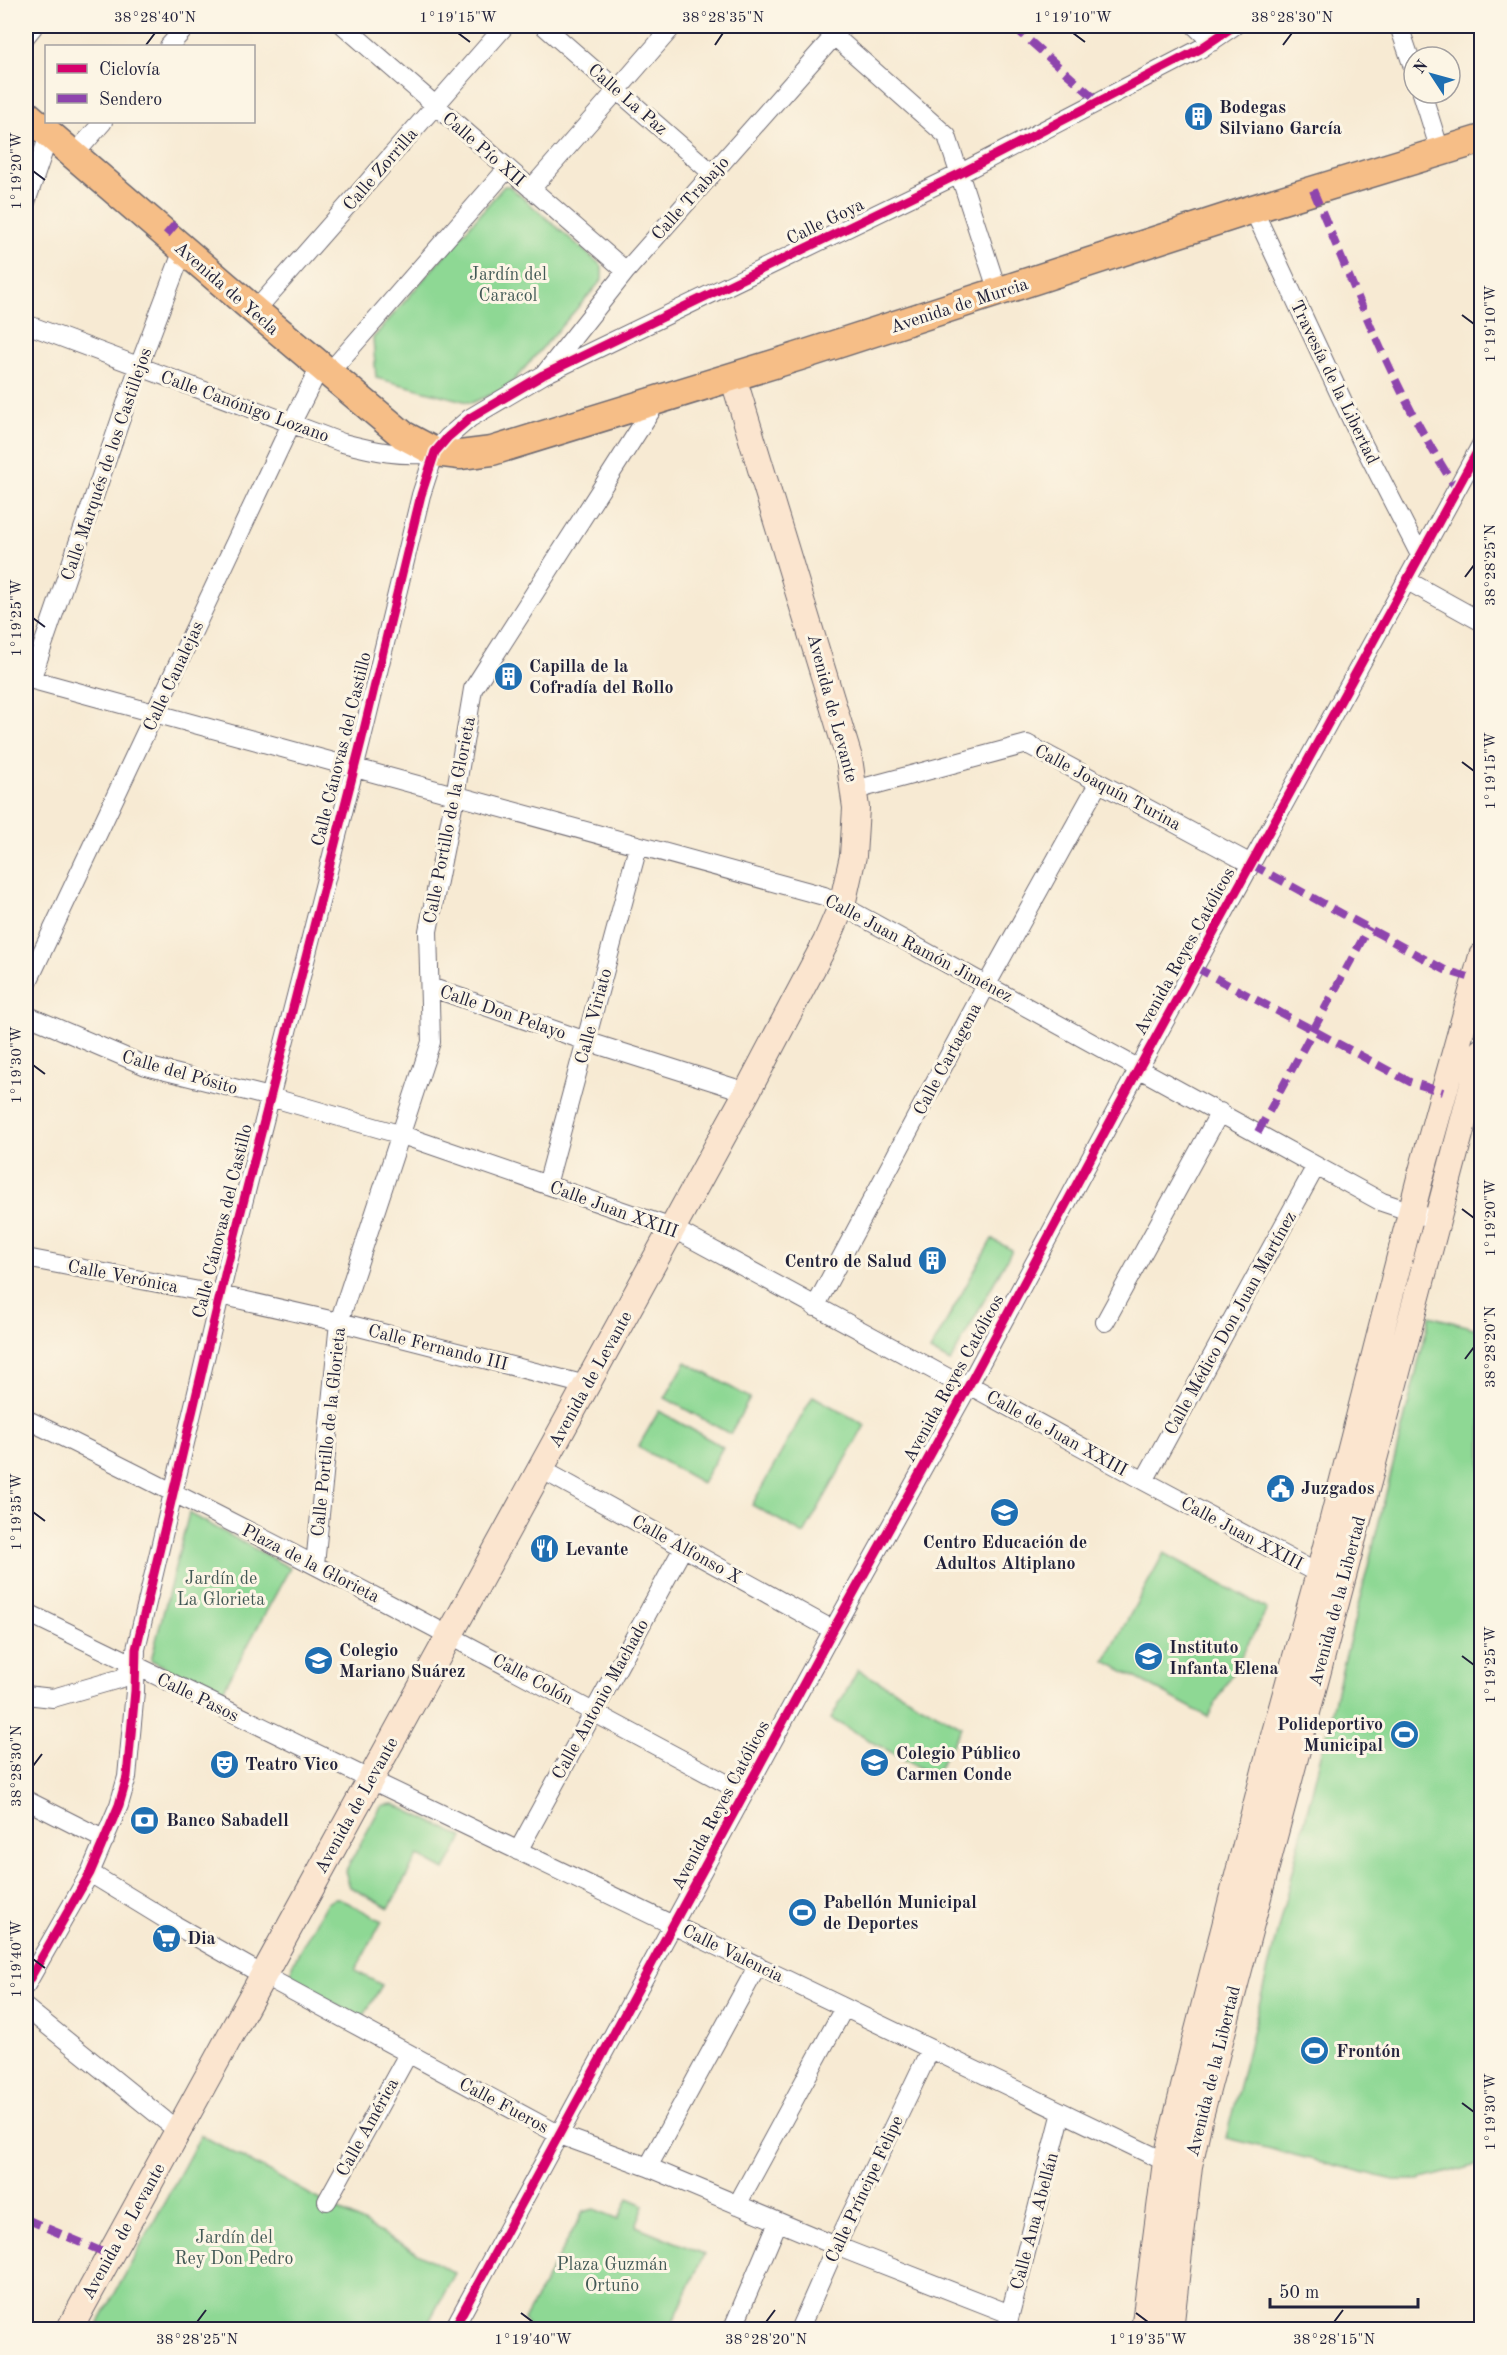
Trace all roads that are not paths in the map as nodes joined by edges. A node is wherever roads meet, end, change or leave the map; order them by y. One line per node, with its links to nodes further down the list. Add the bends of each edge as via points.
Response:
1 (34, 26): 11 (street)
2 (187, 26): 13 (street)
3 (344, 26): 17 (street, Calle Pío XII)
4 (505, 26): 17 (street, Calle Zorrilla)
5 (544, 26): 15 (street, Calle La Paz)
6 (673, 26): 15 (street)
7 (1195, 26): 12 (street)
8 (1234, 26): 12 (street, Calle Goya)
9 (1399, 26): 14 (street)
10 (833, 29): 25 (street, Calle Trabajo); 26 (street, via 947,136)
11 (26, 36)
12 (1212, 42): 26 (street, Calle Goya)
13 (170, 45)
14 (1405, 45)
15 (618, 90): 25 (street, Calle La Paz); 27 (street)
16 (1426, 105): 22 (street)
17 (435, 106): 24 (street, Calle Pío XII); 33 (street, Calle Zorrilla)
18 (26, 114): 20 (main road, Avenida de Yecla)
19 (102, 123): 23 (street)
20 (49, 135): 23 (main road, Avenida de Yecla); 28 (street)
21 (1482, 139): 22 (main road, Avenida de Murcia)
22 (1440, 151): 29 (main road, Avenida de Murcia)
23 (73, 156): 30 (main road, Avenida de Yecla)
24 (507, 169): 27 (street, Calle Pío XII); 36 (street, Calle Canalejas)
25 (712, 173): 31 (street, Calle Trabajo)
26 (959, 174): 32 (street); 37 (street, Calle Goya)
27 (531, 189): 31 (street, Calle Pío XII)
28 (26, 202)
29 (1253, 209): 32 (main road, Avenida de Murcia); 43 (street, Travesía de la Libertad, via 1361,440)
30 (183, 249): 33 (main road, Avenida de Yecla); 35 (street, Calle Marqués de los Castillejos)
31 (626, 271): 37 (street, Calle Trabajo)
32 (999, 292): 38 (main road, Avenida de Murcia)
33 (255, 312): 36 (main road, Avenida de Yecla)
34 (26, 324): 35 (street, Calle Canónigo Lozano)
35 (139, 366): 40 (street, Calle Canónigo Lozano); 46 (street, Calle Marqués de los Castillejos)
36 (324, 370): 40 (street, Calle Canalejas); 42 (main road, Avenida de Yecla, via 403,435)
37 (543, 375): 42 (street, Calle Goya, via 470,418)
38 (734, 377): 39 (main road, Avenida de Murcia); 50 (main road, Avenida de Levante, via 814,636)
39 (658, 400): 42 (main road, Avenida de Murcia, via 492,451 460,455); 51 (street, Calle Portillo de la Glorieta, via 473,689)
40 (291, 424): 42 (street, Calle Canónigo Lozano, via 379,453); 47 (street, Calle Canalejas)
41 (1482, 443): 43 (street, Avenida Reyes Católicos)
42 (435, 452): 48 (street, Calle Cánovas del Castillo)
43 (1420, 555): 44 (street, Avenida Reyes Católicos)
44 (1406, 580): 45 (street); 53 (street, Avenida Reyes Católicos)
45 (1482, 622)
46 (28, 679): 47 (street, Calle Juan Ramón Jiménez)
47 (155, 714): 48 (street, Calle Juan Ramón Jiménez); 57 (street, Calle Canalejas)
48 (354, 768): 51 (street, Calle Juan Ramón Jiménez); 64 (street, Calle Cánovas del Castillo)
49 (1099, 782): 50 (street, Calle Joaquín Turina, via 1027,744); 53 (street, Calle Joaquín Turina); 56 (street, Calle Cartagena)
50 (855, 790): 54 (main road, Avenida de Levante, via 855,840)
51 (455, 796): 52 (street, Calle Juan Ramón Jiménez); 58 (street, Calle Portillo de la Glorieta, via 428,931)
52 (638, 847): 54 (street, Calle Juan Ramón Jiménez, via 824,896); 60 (street, Calle Viriato)
53 (1251, 864): 62 (street, Avenida Reyes Católicos)
54 (842, 905): 56 (street, Calle Juan Ramón Jiménez); 63 (main road, Avenida de Levante)
55 (1482, 956): 69 (main road)
56 (987, 984): 62 (street, Calle Juan Ramón Jiménez); 74 (street, Calle Cartagena)
57 (26, 986)
58 (430, 987): 60 (street, Calle Don Pelayo); 66 (street, Calle Portillo de la Glorieta, via 432,1042)
59 (26, 1015): 64 (street, Calle del Pósito, via 146,1066)
60 (586, 1041): 63 (street, Calle Don Pelayo); 68 (street, Calle Viriato)
61 (1482, 1050): 70 (main road, Avenida de la Libertad)
62 (1139, 1068): 65 (street, Calle Juan Ramón Jiménez); 78 (street, Avenida Reyes Católicos)
63 (747, 1092): 71 (main road, Avenida de Levante)
64 (270, 1097): 66 (street, Calle Juan XXIII); 73 (street, Calle Cánovas del Castillo)
65 (1220, 1112): 67 (street, Calle Juan Ramón Jiménez); 76 (street)
66 (402, 1135): 68 (street, Calle Juan XXIII); 75 (street, Calle Portillo de la Glorieta)
67 (1316, 1166): 69 (street, Calle Juan Ramón Jiménez, via 1382,1202); 81 (street, Calle Médico Don Juan Martínez)
68 (547, 1185): 71 (street, Calle Juan XXIII)
69 (1411, 1210): 70 (street, Calle Juan Ramón Jiménez); 85 (main road)
70 (1436, 1220): 85 (main road, Avenida de la Libertad)
71 (672, 1228): 74 (street, Calle Juan XXIII); 77 (main road, Avenida de Levante)
72 (26, 1258): 73 (street, Calle Verónica)
73 (220, 1295): 75 (street, Calle Fernando III); 82 (street, Calle Cánovas del Castillo)
74 (815, 1307): 78 (street, Calle Juan XXIII, via 952,1380)
75 (339, 1322): 77 (street, Calle Fernando III); 84 (street, Calle Portillo de la Glorieta)
76 (1105, 1322)
77 (586, 1385): 80 (main road, Avenida de Levante)
78 (969, 1385): 81 (street, Calle de Juan XXIII); 87 (street, Avenida Reyes Católicos)
79 (26, 1419): 82 (street, Plaza de la Glorieta)
80 (541, 1469): 83 (street, Calle Alfonso X); 88 (main road, Avenida de Levante)
81 (1144, 1481): 85 (street, Calle Juan XXIII)
82 (173, 1492): 84 (street, Plaza de la Glorieta); 89 (street, Calle Cánovas del Castillo, via 135,1649)
83 (683, 1548): 87 (street, Calle Alfonso X); 91 (street, Calle Antonio Machado)
84 (315, 1565): 88 (street, Plaza de la Glorieta)
85 (1331, 1577): 109 (main road, via 1222,1930)
86 (26, 1612): 89 (street, Calle Pasos)
87 (833, 1630): 93 (street, Avenida Reyes Católicos)
88 (450, 1634): 91 (street, Calle Colón); 92 (main road, Avenida de Levante)
89 (135, 1666): 90 (street, via 122,1678 53,1698); 92 (street, Calle Pasos); 95 (street, Calle Cánovas del Castillo, via 127,1777)
90 (26, 1695)
91 (593, 1712): 93 (street, Calle Colón); 96 (street, Calle Antonio Machado)
92 (370, 1780): 96 (street, Calle Valencia); 100 (main road, Avenida de Levante)
93 (744, 1793): 98 (street, Avenida Reyes Católicos)
94 (26, 1800): 95 (street)
95 (105, 1840): 97 (street, Calle Cánovas del Castillo)
96 (518, 1851): 98 (street, Calle Valencia)
97 (90, 1873): 100 (street, Calle Fueros); 101 (street, Calle Cánovas del Castillo)
98 (674, 1924): 99 (street, Calle Valencia); 108 (street, Avenida Reyes Católicos)
99 (758, 1965): 103 (street, Calle Valencia); 110 (street)
100 (263, 1975): 105 (street, Calle Fueros); 107 (main road, Avenida de Levante)
101 (26, 1985)
102 (26, 2008): 107 (street)
103 (844, 2008): 104 (street, Calle Valencia); 112 (street)
104 (930, 2050): 106 (street, Calle Valencia); 114 (street, Calle Príncipe Felipe)
105 (408, 2054): 108 (street, Calle Fueros); 111 (street, Calle América)
106 (1062, 2112): 109 (street, Calle Valencia); 115 (street, Calle Ana Abellán)
107 (178, 2131): 116 (main road, Avenida de Levante)
108 (560, 2134): 110 (street, Calle Fueros); 117 (street, Avenida Reyes Católicos)
109 (1177, 2164): 120 (main road); 121 (main road, Avenida de la Libertad)
110 (648, 2167): 112 (street, Calle Fueros)
111 (327, 2201)
112 (737, 2205): 113 (street, Calle Fueros)
113 (778, 2222): 114 (street, Calle Fueros); 118 (street)
114 (836, 2246): 115 (street, Calle Fueros); 119 (street, Calle Príncipe Felipe)
115 (1008, 2322)
116 (69, 2330)
117 (453, 2330)
118 (732, 2330)
119 (800, 2330)
120 (1144, 2330)
121 (1170, 2330)

